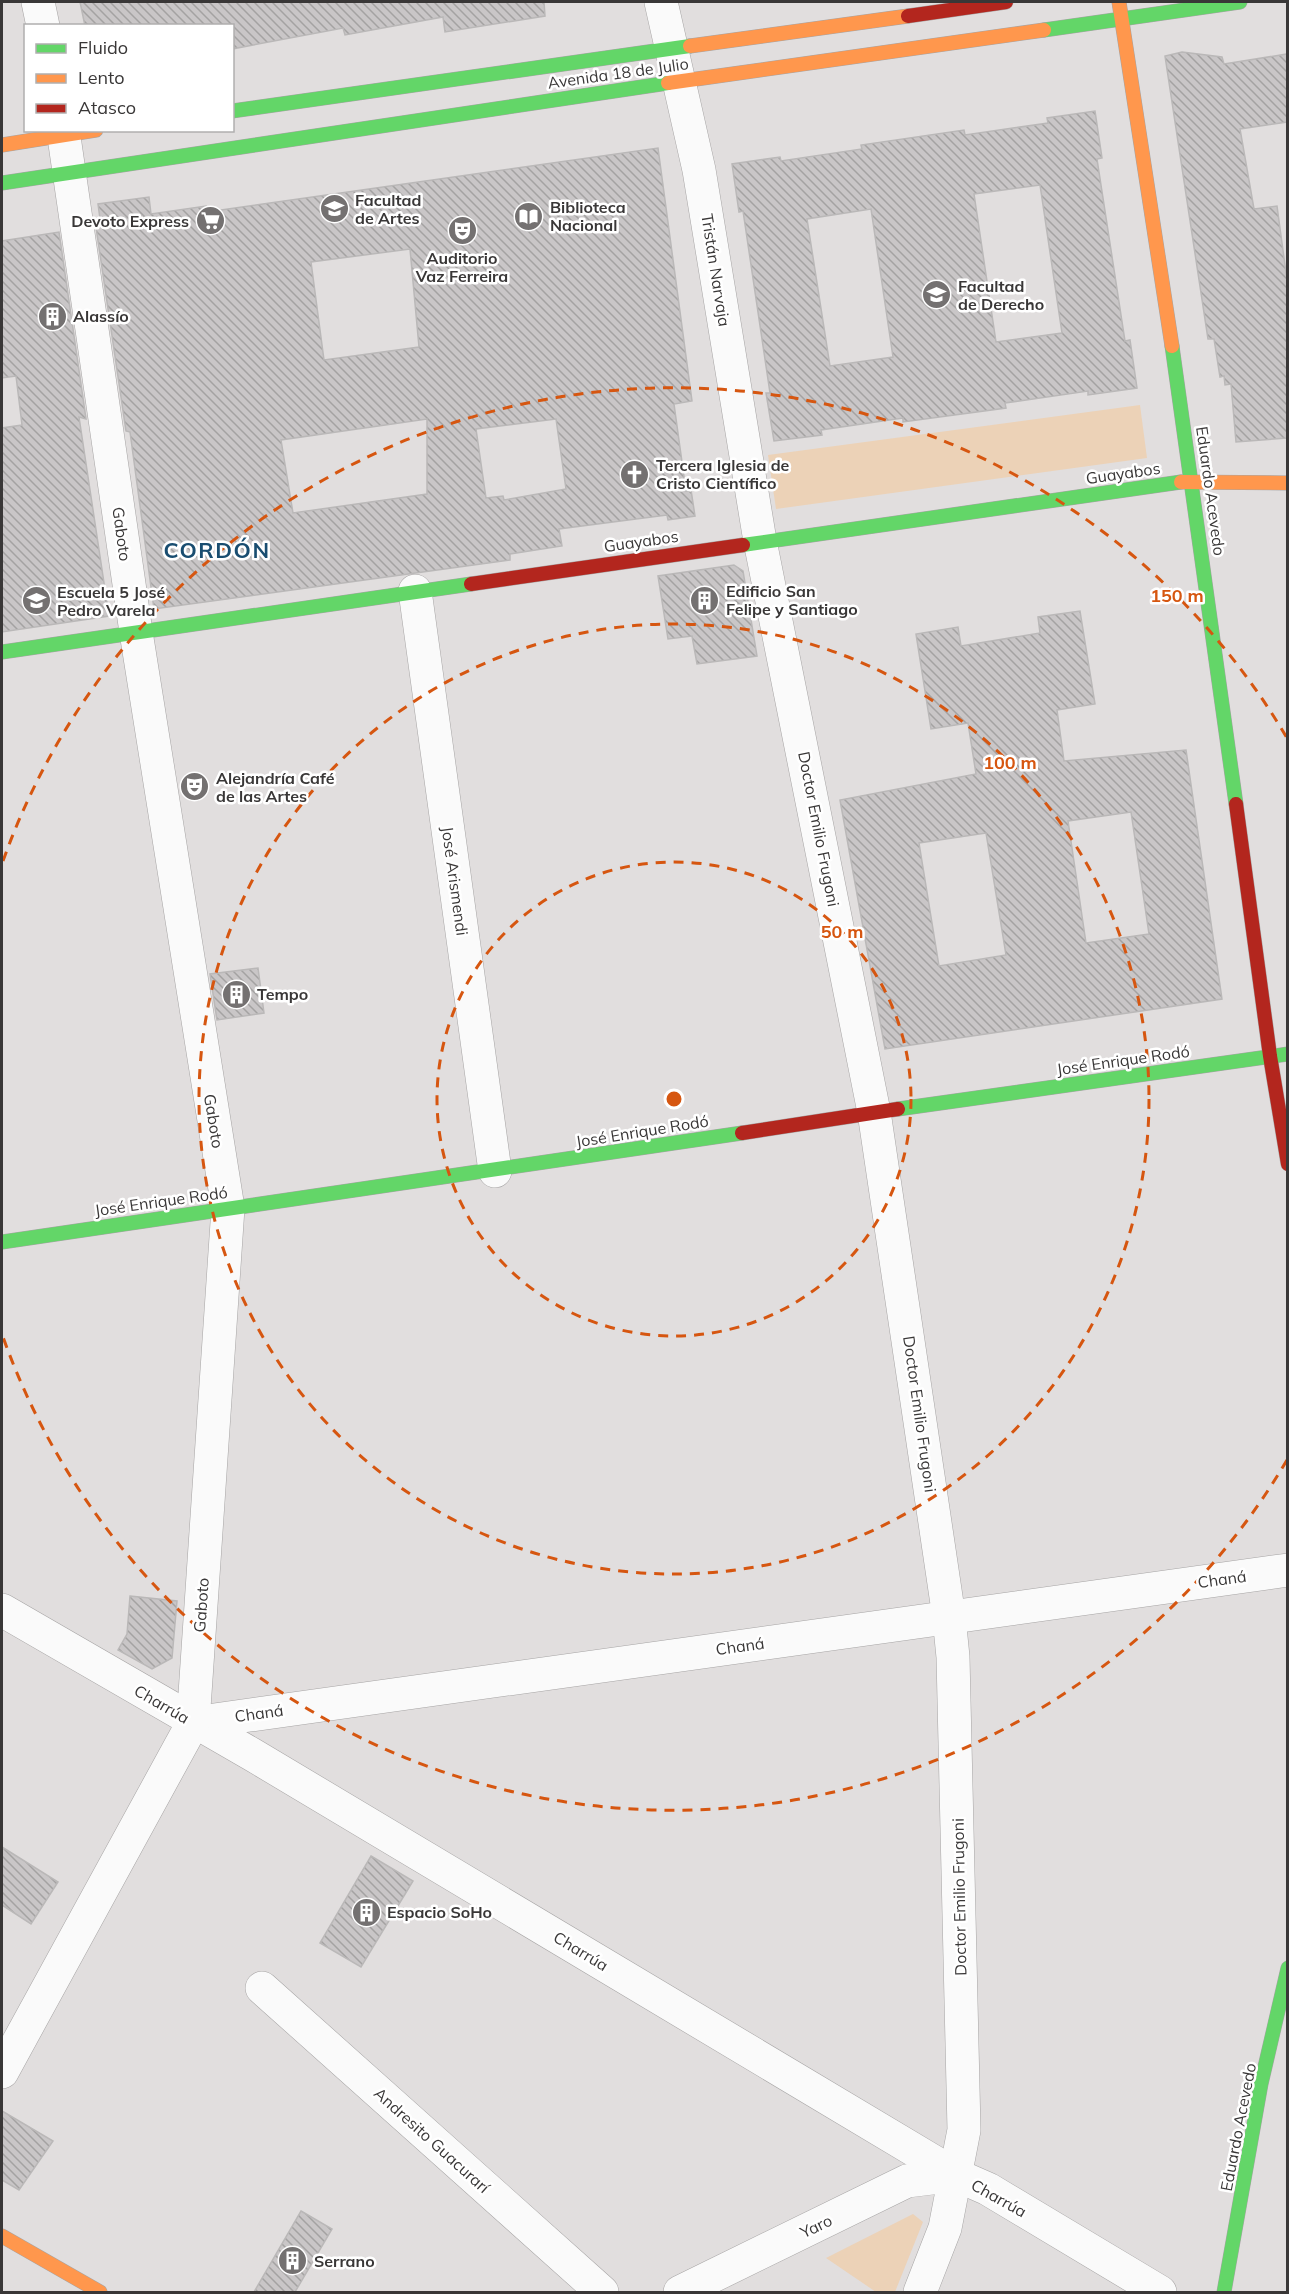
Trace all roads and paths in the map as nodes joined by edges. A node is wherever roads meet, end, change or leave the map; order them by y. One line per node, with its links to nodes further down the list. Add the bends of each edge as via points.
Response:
1 (38, 2): 7 (street)
2 (660, 2): 8 (street, Tristán Narvaja)
3 (1006, 2): 8 (street, Avenida 18 de Julio)
4 (1119, 2): 6 (street, Eduardo Acevedo)
5 (1240, 2): 6 (street, Avenida 18 de Julio)
6 (1121, 18): 9 (street, Avenida 18 de Julio); 15 (street, Eduardo Acevedo)
7 (43, 24)
8 (671, 47): 9 (street, Tristán Narvaja); 10 (street, Avenida 18 de Julio)
9 (678, 81): 13 (street, Avenida 18 de Julio); 17 (street, Tristán Narvaja, via 699,170)
10 (234, 111)
11 (74, 132): 12 (street); 13 (street, Gaboto)
12 (2, 145)
13 (69, 172): 14 (street, Avenida 18 de Julio); 19 (street, Gaboto)
14 (2, 183)
15 (1193, 480): 16 (street, Guayabos); 17 (street, Guayabos); 22 (street, Eduardo Acevedo)
16 (1287, 483)
17 (760, 541): 18 (street, Guayabos); 23 (street, Doctor Emilio Frugoni)
18 (415, 591): 19 (street, Guayabos); 25 (street, José Arismendi)
19 (136, 632): 20 (street, Guayabos); 26 (street, Gaboto)
20 (2, 652)
21 (1287, 1054): 22 (street, José Enrique Rodó)
22 (1270, 1056): 23 (street, José Enrique Rodó); 24 (street, Eduardo Acevedo)
23 (874, 1112): 25 (street, José Enrique Rodó); 30 (street, Doctor Emilio Frugoni)
24 (1287, 1164)
25 (495, 1171): 26 (street, José Enrique Rodó)
26 (228, 1208): 27 (street, José Enrique Rodó); 31 (street, Gaboto)
27 (2, 1242)
28 (1287, 1570): 30 (street, Chaná)
29 (2, 1610): 31 (street, Charrúa)
30 (949, 1617): 31 (street, Chaná); 35 (street, Doctor Emilio Frugoni, via 964,2130)
31 (193, 1723): 34 (street, Gaboto); 35 (street, Charrúa)
32 (1287, 1968): 42 (street, Eduardo Acevedo, via 1261,2084)
33 (262, 1988): 38 (street, Andresito Guacurarí)
34 (2, 2072)
35 (957, 2175): 39 (street, Yaro, via 908,2181); 40 (street, Doctor Emilio Frugoni, via 945,2228); 41 (street, Charrúa, via 988,2189)
36 (2, 2236): 37 (street)
37 (100, 2292)
38 (602, 2292)
39 (680, 2292)
40 (920, 2292)
41 (1160, 2292)
42 (1224, 2292)

